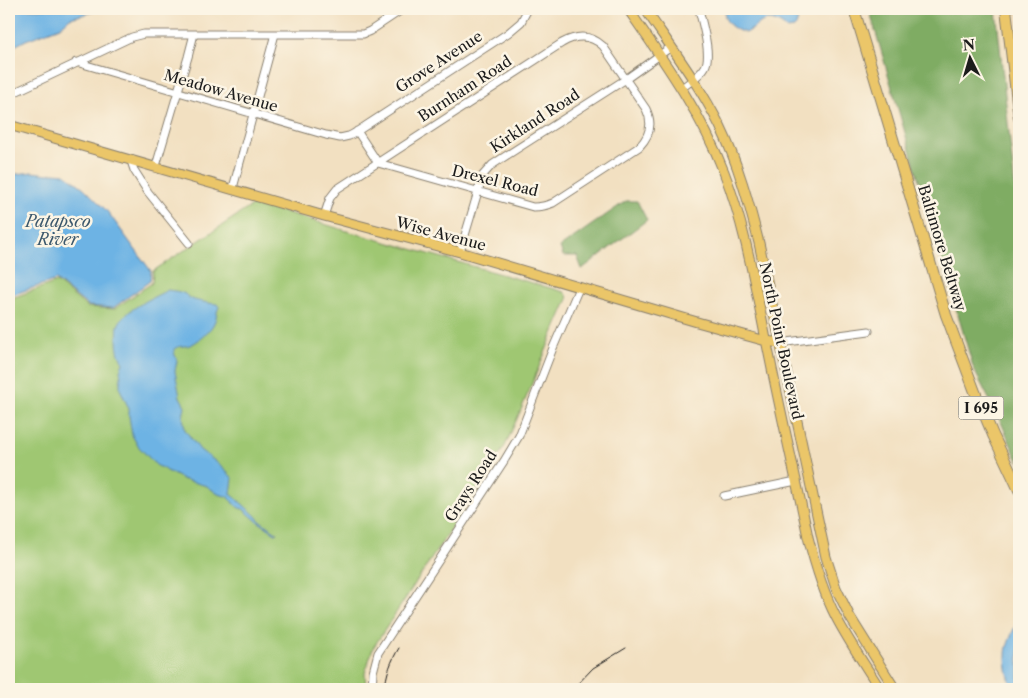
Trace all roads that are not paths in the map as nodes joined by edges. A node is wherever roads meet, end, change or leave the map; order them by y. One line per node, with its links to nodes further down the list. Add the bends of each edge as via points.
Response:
1 (403, 9): 9 (street, via 363,34)
2 (528, 9): 21 (street, Grove Avenue, via 521,22 508,33)
3 (628, 9): 11 (main road, North Point Boulevard)
4 (645, 9): 10 (main road, North Point Boulevard)
5 (699, 9): 14 (street, via 708,59)
6 (854, 9): 37 (highway, Baltimore Beltway / I 695, via 946,315 977,397)
7 (1006, 9): 19 (highway)
8 (194, 34): 9 (street); 12 (street, via 138,35); 16 (street)
9 (275, 34): 18 (street)
10 (671, 47): 11 (street, Kirkland Road); 14 (main road, North Point Boulevard)
11 (660, 56): 13 (street, Kirkland Road); 15 (main road, North Point Boulevard)
12 (76, 62): 16 (street, Meadow Avenue); 17 (street)
13 (626, 79): 23 (street, Burnham Road, via 599,42 587,37 573,38); 26 (street, Kirkland Road, via 492,165 483,175); 26 (street, Drexel Road, via 650,120 647,136 639,147 548,206 533,207)
14 (693, 80): 15 (street); 35 (main road, North Point Boulevard, via 720,126 742,182 759,243)
15 (682, 88): 31 (main road, North Point Boulevard, via 707,133 727,181)
16 (178, 93): 18 (street, Meadow Avenue); 24 (street)
17 (9, 95)
18 (253, 114): 21 (street, Meadow Avenue, via 335,137); 25 (street)
19 (1019, 118)
20 (11, 127): 22 (main road, Wise Avenue)
21 (357, 131): 23 (street)
22 (133, 160): 24 (main road, Wise Avenue); 28 (street, via 133,169 148,192)
23 (378, 163): 26 (street, Drexel Road); 27 (street, Burnham Road, via 334,192)
24 (156, 166): 25 (main road, Wise Avenue)
25 (232, 188): 27 (main road, Wise Avenue)
26 (477, 192): 29 (street, Kirkland Road)
27 (324, 216): 29 (main road, Wise Avenue)
28 (189, 243)
29 (460, 252): 30 (main road, Wise Avenue)
30 (579, 288): 32 (main road, Wise Avenue); 45 (street, Grays Road, via 519,436 378,653)
31 (761, 312): 32 (main road, via 759,326 753,332); 34 (main road, North Point Boulevard)
32 (728, 331): 34 (main road, Wise Avenue)
33 (869, 331): 35 (street, Wise Avenue)
34 (766, 341): 35 (main road, Wise Avenue); 36 (main road, North Point Boulevard)
35 (780, 343): 39 (main road, North Point Boulevard)
36 (796, 481): 38 (street); 39 (main road, via 804,485); 40 (main road, North Point Boulevard)
37 (1019, 490)
38 (724, 496)
39 (813, 500): 41 (main road, North Point Boulevard)
40 (808, 537): 41 (main road, via 818,556); 42 (main road, North Point Boulevard)
41 (826, 557): 43 (main road, North Point Boulevard)
42 (816, 566): 43 (main road); 44 (main road, North Point Boulevard, via 836,616)
43 (832, 577): 46 (main road, North Point Boulevard, via 850,617)
44 (879, 687): 46 (main road, via 884,685)
45 (372, 689)
46 (894, 689)

